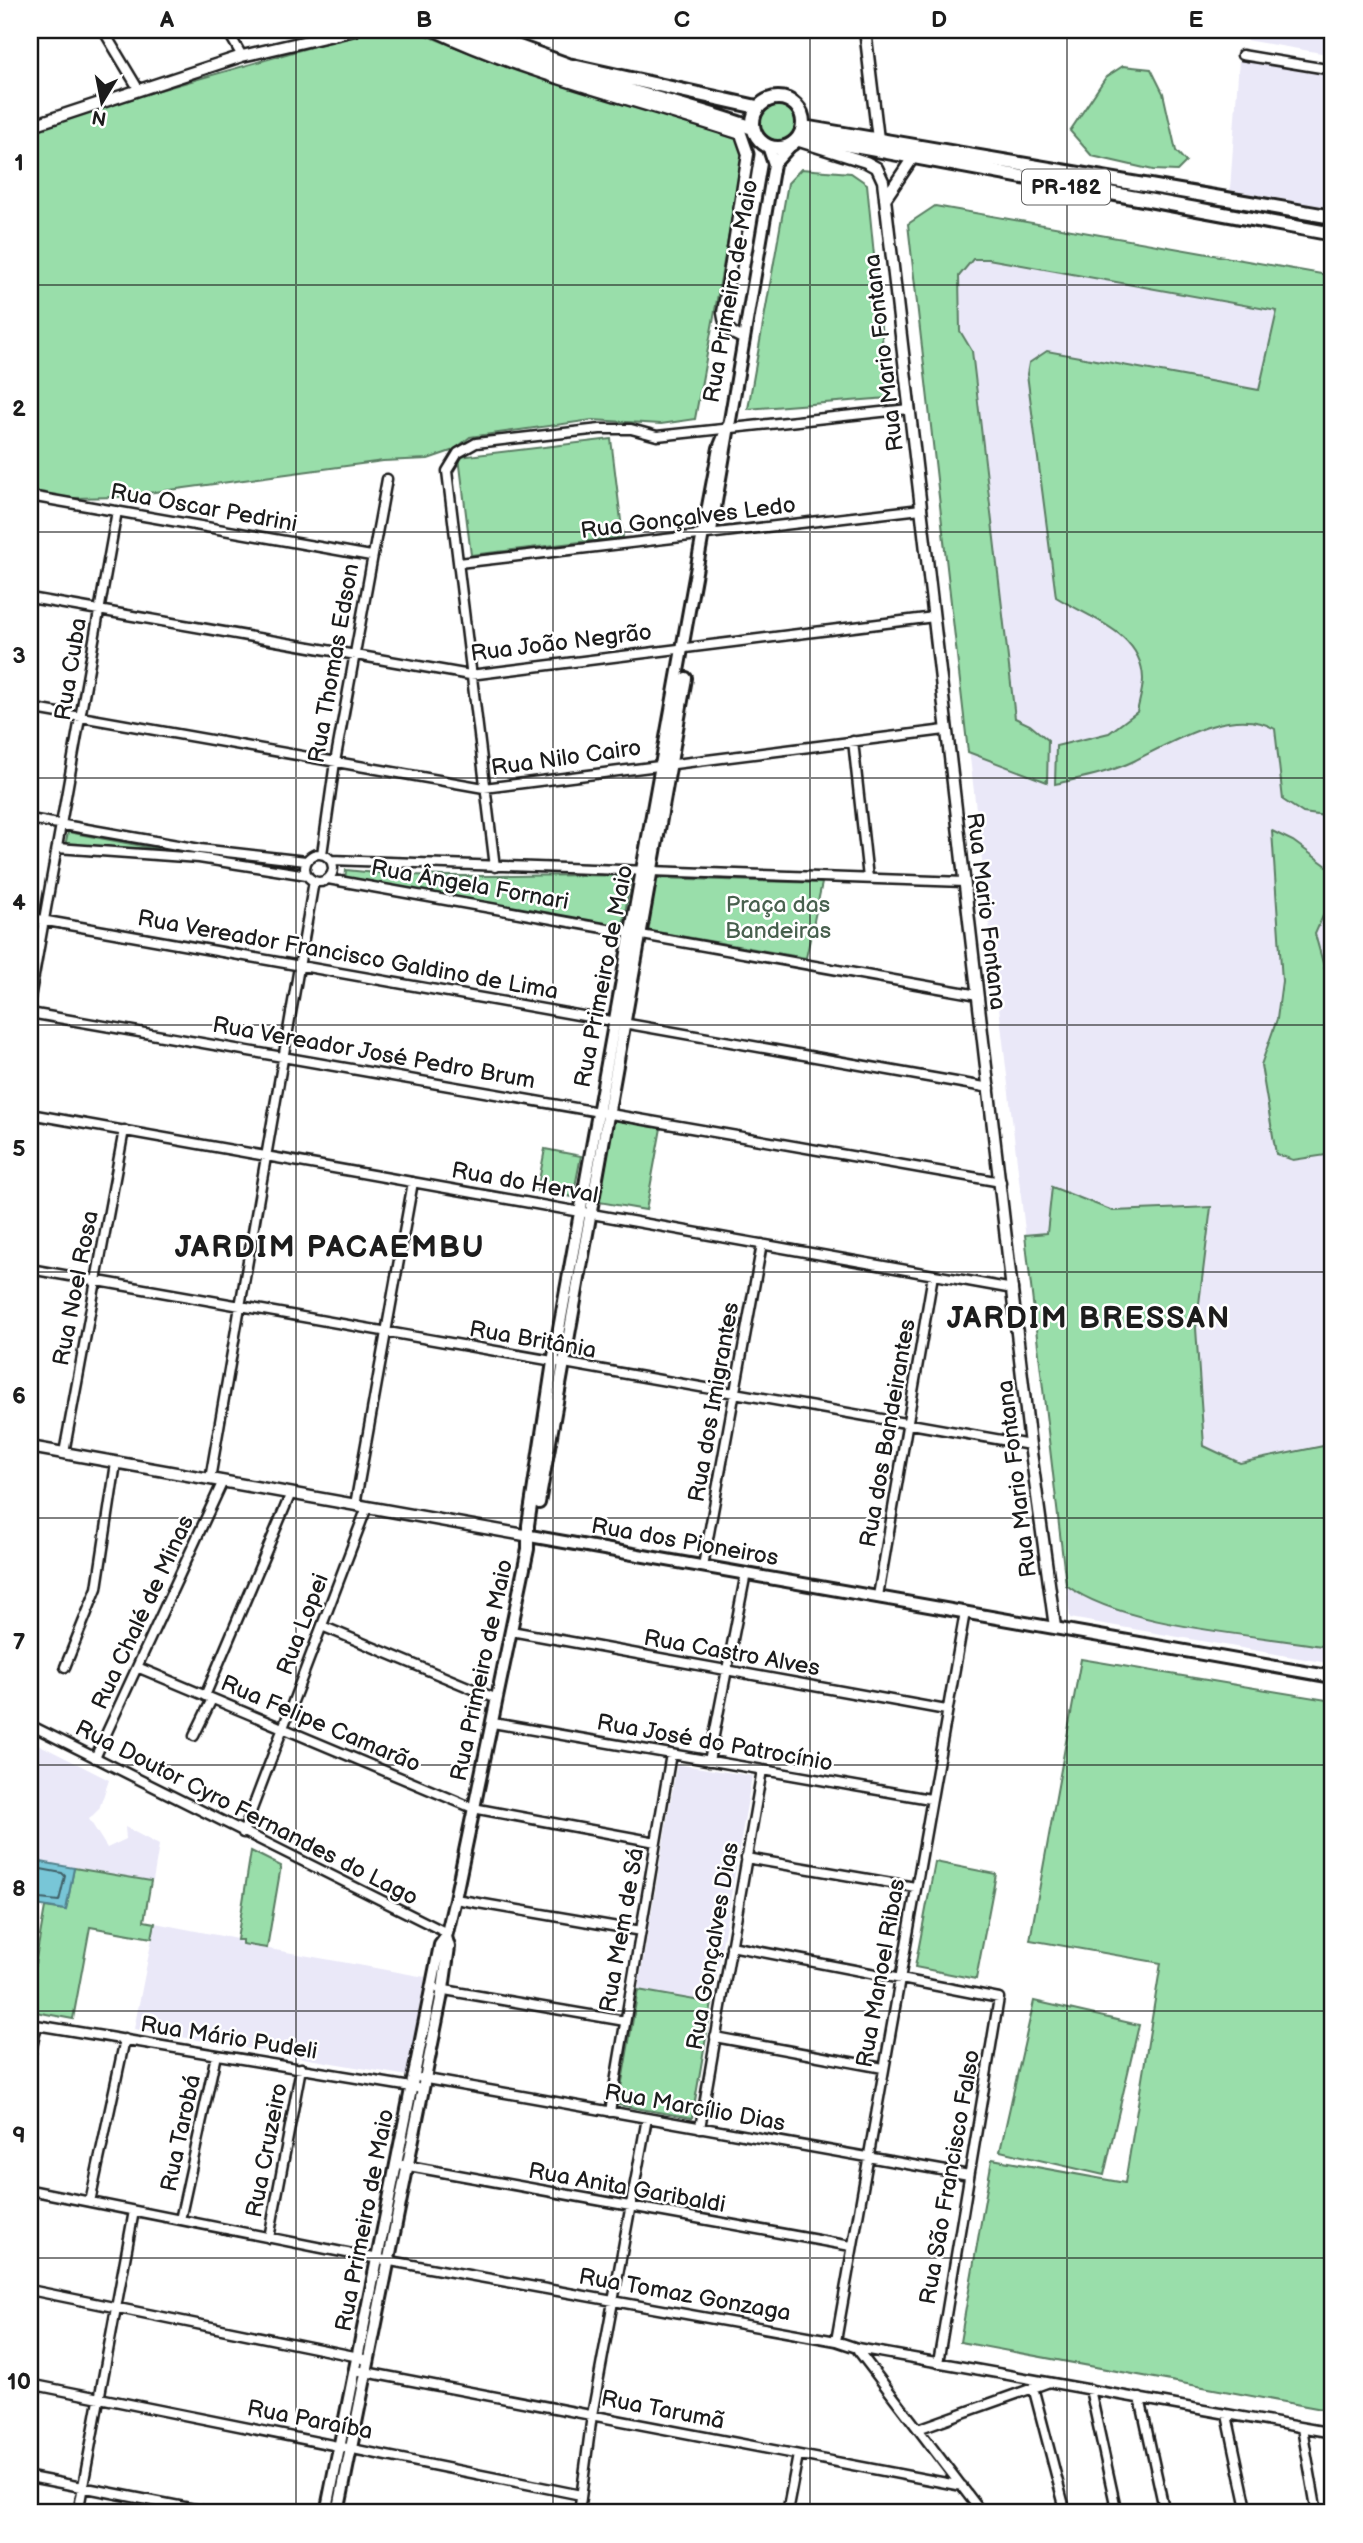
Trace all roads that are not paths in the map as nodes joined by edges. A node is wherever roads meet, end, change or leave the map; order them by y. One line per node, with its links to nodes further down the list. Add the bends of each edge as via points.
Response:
1 (103, 30): 13 (street)
2 (227, 30): 11 (street)
3 (355, 30): 11 (street)
4 (433, 30): 28 (street, via 563,80 741,134 748,154 723,313 726,328)
5 (441, 30): 9 (main road)
6 (452, 30): 9 (main road)
7 (472, 30): 14 (main road, via 568,65)
8 (865, 30): 19 (street)
9 (481, 44): 17 (main road, via 570,76)
10 (1242, 55): 12 (street)
11 (242, 56): 13 (street)
12 (1333, 71)
13 (139, 90): 16 (street)
14 (757, 107): 17 (main road); 18 (main road, via 774,97 792,102 803,117)
15 (30, 108): 16 (street)
16 (34, 125)
17 (753, 128): 20 (main road)
18 (798, 137): 19 (main road, PR-182); 20 (main road, PR-182, via 785,147); 22 (main road, PR-182); 23 (main road, Rua Primeiro de Maio); 25 (street, Rua Mario Fontana, via 877,168)
19 (878, 139): 21 (main road, PR-182)
20 (768, 146): 23 (main road, Rua Primeiro de Maio)
21 (970, 154): 24 (main road); 26 (main road, PR-182)
22 (912, 159): 24 (main road, PR-182); 25 (street)
23 (774, 164): 28 (main road, Rua Primeiro de Maio)
24 (968, 169): 27 (main road, PR-182)
25 (885, 199): 29 (street, Rua Mario Fontana)
26 (1333, 217)
27 (1333, 234)
28 (744, 338): 30 (main road, Rua Primeiro de Maio)
29 (909, 410): 30 (street); 33 (street, Rua Mario Fontana)
30 (728, 426): 35 (main road, Rua Primeiro de Maio, via 719,447); 37 (street, via 657,436 631,429 600,429 476,443 458,453 447,471)
31 (387, 479): 36 (street, Rua Thomas Edson)
32 (30, 496): 34 (street, Rua Oscar Pedrini)
33 (921, 509): 35 (street, Rua Gonçalves Ledo); 40 (street, Rua Mario Fontana)
34 (117, 511): 36 (street, Rua Oscar Pedrini); 39 (street, Rua Cuba)
35 (707, 534): 37 (street, Rua Gonçalves Ledo); 41 (main road, Rua Primeiro de Maio)
36 (371, 556): 42 (street, Rua Thomas Edson)
37 (459, 563): 43 (street)
38 (30, 598): 39 (street, Rua João Negrão)
39 (99, 609): 42 (street, Rua João Negrão); 45 (street, Rua Cuba)
40 (934, 617): 41 (street, Rua João Negrão); 46 (street, Rua Mario Fontana)
41 (687, 647): 43 (street, Rua João Negrão); 49 (main road, Rua Primeiro de Maio)
42 (353, 655): 43 (street, Rua João Negrão); 48 (street, Rua Thomas Edson)
43 (470, 675): 50 (street)
44 (30, 708): 45 (street, Rua Nilo Cairo)
45 (82, 717): 48 (street, Rua Nilo Cairo); 52 (street, Rua Cuba)
46 (945, 730): 47 (street, Rua Nilo Cairo); 63 (street, Rua Mario Fontana)
47 (853, 741): 49 (street, Rua Nilo Cairo); 61 (street)
48 (335, 762): 50 (street, Rua Nilo Cairo); 55 (street, Rua Thomas Edson)
49 (667, 764): 50 (street, Rua Nilo Cairo); 59 (main road, Rua Primeiro de Maio)
50 (484, 788): 58 (street)
51 (30, 819): 52 (street)
52 (62, 824): 53 (street, Rua Cuba); 54 (street)
53 (57, 848): 54 (street); 65 (street, Rua Cuba)
54 (199, 853): 57 (street); 60 (street)
55 (322, 854): 56 (street); 57 (street)
56 (331, 860): 58 (street); 62 (street)
57 (306, 861): 60 (street)
58 (495, 867): 59 (street)
59 (648, 870): 61 (street); 66 (main road, Rua Primeiro de Maio)
60 (311, 878): 62 (street); 67 (street)
61 (868, 878): 63 (street)
62 (328, 879): 66 (street, Rua Ângela Fornari)
63 (965, 882): 68 (street, Rua Mario Fontana)
64 (30, 918): 65 (street, Rua Vereador Francisco Galdino de Lima)
65 (44, 921): 67 (street, Rua Vereador Francisco Galdino de Lima); 69 (street, Rua Cuba)
66 (637, 933): 68 (street, Rua Ângela Fornari); 71 (main road, Rua Primeiro de Maio)
67 (298, 966): 71 (street, Rua Vereador Francisco Galdino de Lima); 72 (street)
68 (978, 995): 73 (street, Rua Mario Fontana)
69 (30, 998)
70 (30, 1013): 72 (street, Rua Vereador José Pedro Brum)
71 (620, 1022): 73 (street, Rua Vereador Francisco Galdino de Lima); 74 (main road, Rua Primeiro de Maio)
72 (282, 1057): 74 (street, Rua Vereador José Pedro Brum); 77 (street)
73 (989, 1088): 79 (street, Rua Mario Fontana)
74 (603, 1112): 79 (street, Rua Vereador José Pedro Brum); 80 (main road, Rua Primeiro de Maio)
75 (30, 1114): 76 (street, Rua do Herval)
76 (124, 1130): 77 (street, Rua do Herval); 84 (street, Rua Noel Rosa)
77 (265, 1156): 78 (street, Rua do Herval); 86 (street)
78 (413, 1182): 80 (street, Rua do Herval); 87 (street)
79 (1001, 1182): 85 (street, Rua Mario Fontana)
80 (584, 1212): 81 (street, Rua do Herval); 88 (main road, Rua Primeiro de Maio)
81 (762, 1244): 83 (street, Rua do Herval); 89 (street, Rua dos Imigrantes)
82 (30, 1269): 84 (street, Rua Britânia)
83 (933, 1275): 85 (street, Rua do Herval); 90 (street, Rua dos Bandeirantes)
84 (96, 1281): 86 (street, Rua Britânia); 93 (street, Rua Noel Rosa)
85 (1013, 1289): 91 (street, Rua Mario Fontana)
86 (239, 1307): 87 (street, Rua Britânia); 95 (street)
87 (386, 1334): 88 (street, Rua Britânia); 98 (street)
88 (558, 1363): 89 (street, Rua Britânia); 100 (main road, Rua Primeiro de Maio, via 528,1525)
89 (734, 1394): 90 (street, Rua Britânia); 101 (street, Rua dos Imigrantes)
90 (907, 1424): 91 (street, Rua Britânia); 103 (street, Rua dos Bandeirantes)
91 (1030, 1445): 106 (street, Rua Mario Fontana)
92 (30, 1447): 93 (street, Rua dos Pioneiros)
93 (64, 1453): 94 (street, Rua dos Pioneiros)
94 (116, 1463): 95 (street, Rua dos Pioneiros); 108 (street, via 97,1588)
95 (210, 1479): 96 (street, Rua dos Pioneiros)
96 (223, 1481): 97 (street, Rua dos Pioneiros); 109 (street, Rua Chalé de Minas)
97 (292, 1493): 98 (street, Rua dos Pioneiros); 112 (street)
98 (355, 1505): 99 (street, Rua dos Pioneiros)
99 (367, 1507): 100 (street, Rua dos Pioneiros); 105 (street, Rua Lopei)
100 (530, 1535): 101 (main road, Rua dos Pioneiros); 107 (main road, Rua Primeiro de Maio)
101 (703, 1566): 102 (main road, Rua dos Pioneiros)
102 (746, 1573): 103 (main road, Rua dos Pioneiros); 110 (street)
103 (878, 1597): 104 (main road, Rua dos Pioneiros)
104 (965, 1612): 106 (main road, Rua dos Pioneiros); 114 (street, Rua Manoel Ribas)
105 (322, 1626): 113 (street); 117 (street, Rua Lopei)
106 (1055, 1628): 111 (main road, Rua dos Pioneiros)
107 (511, 1632): 110 (street, Rua Castro Alves); 113 (main road, Rua Primeiro de Maio)
108 (65, 1667)
109 (137, 1667): 112 (street, Rua Felipe Camarão); 120 (street, Rua Chalé de Minas)
110 (726, 1670): 114 (street, Rua Castro Alves); 121 (street)
111 (1333, 1677)
112 (209, 1698): 117 (street, Rua Felipe Camarão); 118 (street)
113 (498, 1699): 115 (main road, Rua Primeiro de Maio)
114 (946, 1710): 123 (street, Rua Manoel Ribas)
115 (493, 1723): 119 (street, Rua José do Patrocínio); 124 (main road, Rua Primeiro de Maio)
116 (30, 1726): 120 (street, Rua Doutor Cyro Fernandes do Lago)
117 (283, 1729): 124 (street, Rua Felipe Camarão); 125 (street, Rua Lopei)
118 (194, 1736)
119 (671, 1754): 121 (street, Rua José do Patrocínio); 126 (street, Rua Mem de Sá)
120 (95, 1758): 125 (street, Rua Doutor Cyro Fernandes do Lago)
121 (709, 1760): 122 (street, Rua José do Patrocínio)
122 (762, 1770): 123 (street, Rua José do Patrocínio); 127 (street, Rua Gonçalves Dias)
123 (930, 1800): 128 (street, Rua Manoel Ribas)
124 (473, 1808): 126 (street, Rua Felipe Camarão); 129 (main road, Rua Primeiro de Maio)
125 (243, 1833): 131 (street, Rua Doutor Cyro Fernandes do Lago)
126 (656, 1842): 130 (street, Rua Mem de Sá)
127 (746, 1858): 128 (street); 132 (street, Rua Gonçalves Dias)
128 (915, 1887): 133 (street, Rua Manoel Ribas)
129 (455, 1899): 130 (street); 131 (main road, Rua Primeiro de Maio)
130 (641, 1931): 135 (street, Rua Mem de Sá)
131 (447, 1935): 134 (main road, Rua Primeiro de Maio, via 440,1945)
132 (731, 1946): 133 (street); 137 (street, Rua Gonçalves Dias)
133 (899, 1979): 142 (street, Rua Manoel Ribas); 150 (street, Rua São Francisco Falso, via 999,1998)
134 (438, 1988): 135 (street); 143 (main road, Rua Primeiro de Maio)
135 (625, 2021): 144 (street, Rua Mem de Sá)
136 (33, 2024): 138 (street, Rua Mário Pudeli); 140 (street)
137 (715, 2037): 142 (street); 146 (street, Rua Gonçalves Dias)
138 (125, 2039): 139 (street, Rua Mário Pudeli); 152 (street)
139 (216, 2054): 141 (street, Rua Mário Pudeli); 155 (street, Rua Tarobá)
140 (30, 2056)
141 (301, 2068): 143 (street, Rua Mário Pudeli); 156 (street, Rua Cruzeiro)
142 (883, 2068): 147 (street, Rua Manoel Ribas)
143 (418, 2083): 144 (street, Rua Marcílio Dias); 148 (main road, Rua Primeiro de Maio); 149 (main road, Rua Primeiro de Maio)
144 (610, 2112): 145 (street, Rua Marcílio Dias)
145 (647, 2118): 146 (street, Rua Marcílio Dias); 153 (street)
146 (700, 2128): 147 (street, Rua Marcílio Dias)
147 (867, 2157): 150 (street, Rua Marcílio Dias); 157 (street, Rua Manoel Ribas)
148 (396, 2163): 149 (street, Rua Anita Garibaldi); 158 (main road, Rua Primeiro de Maio)
149 (408, 2166): 153 (street, Rua Anita Garibaldi); 159 (main road, Rua Primeiro de Maio)
150 (969, 2175): 165 (street, Rua São Francisco Falso)
151 (30, 2190): 152 (street, Rua Tomaz Gonzaga)
152 (90, 2202): 154 (street, Rua Tomaz Gonzaga)
153 (629, 2207): 157 (street, Rua Anita Garibaldi); 161 (street)
154 (134, 2211): 155 (street, Rua Tomaz Gonzaga); 162 (street)
155 (180, 2220): 156 (street, Rua Tomaz Gonzaga)
156 (269, 2238): 158 (street, Rua Tomaz Gonzaga)
157 (851, 2246): 163 (street, Rua Manoel Ribas)
158 (378, 2258): 159 (street, Rua Tomaz Gonzaga); 166 (main road, Rua Primeiro de Maio)
159 (390, 2260): 161 (street, Rua Tomaz Gonzaga); 166 (main road, Rua Primeiro de Maio)
160 (30, 2290): 162 (street, Rua Tarumã)
161 (612, 2300): 163 (street, Rua Tomaz Gonzaga); 173 (street)
162 (116, 2308): 166 (street, Rua Tarumã); 171 (street)
163 (836, 2341): 164 (street, Rua Tomaz Gonzaga)
164 (857, 2348): 165 (street, Rua Tomaz Gonzaga); 176 (street)
165 (938, 2363): 167 (street, Rua Tomaz Gonzaga)
166 (362, 2365): 173 (street, Rua Tarumã); 178 (main road, Rua Primeiro de Maio)
167 (1050, 2382): 169 (street); 170 (street, Rua Tomaz Gonzaga)
168 (30, 2384): 171 (street, Rua Paraíba)
169 (1033, 2387): 176 (street); 192 (street)
170 (1090, 2389): 172 (street, Rua Tomaz Gonzaga); 184 (street)
171 (99, 2397): 178 (street, Rua Paraíba); 182 (street)
172 (1140, 2398): 174 (street, Rua Tomaz Gonzaga); 194 (street)
173 (592, 2415): 179 (street, Rua Tarumã); 183 (street)
174 (1227, 2415): 175 (street, Rua Tomaz Gonzaga); 195 (street)
175 (1302, 2428): 177 (street, Rua Tomaz Gonzaga); 196 (street)
176 (918, 2429): 181 (street)
177 (1333, 2433)
178 (346, 2446): 183 (street, Rua Paraíba); 187 (main road, Rua Primeiro de Maio); 188 (main road, Rua Primeiro de Maio)
179 (798, 2455): 181 (street, Rua Tarumã); 190 (street)
180 (30, 2477): 182 (street)
181 (962, 2486): 191 (street)
182 (82, 2487): 185 (street); 186 (street)
183 (581, 2495): 189 (street)
184 (1116, 2511): 193 (street)
185 (78, 2513)
186 (215, 2513)
187 (326, 2513)
188 (338, 2513)
189 (579, 2513)
190 (788, 2513)
191 (982, 2513)
192 (1066, 2513)
193 (1101, 2513)
194 (1165, 2513)
195 (1248, 2513)
196 (1317, 2513)

